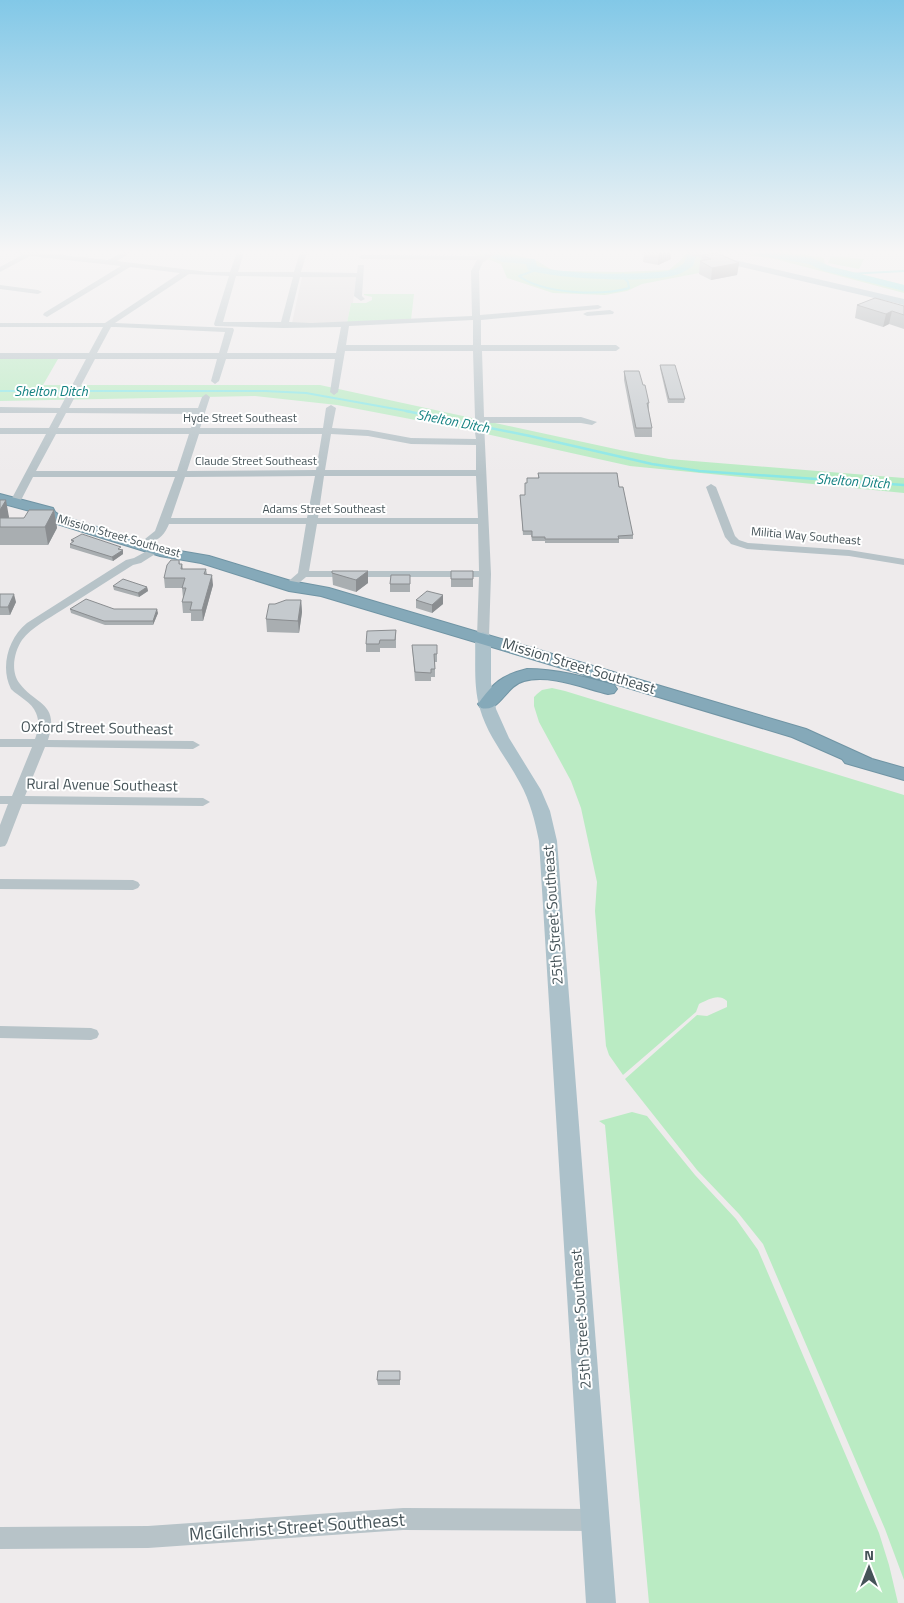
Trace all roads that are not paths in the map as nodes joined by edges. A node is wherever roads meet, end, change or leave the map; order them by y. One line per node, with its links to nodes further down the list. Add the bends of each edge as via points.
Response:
1 (108, 327): 11 (street)
2 (153, 327): 12 (street, via 230,330)
3 (332, 327): 4 (street)
4 (344, 327): 5 (street); 9 (street)
5 (348, 327)
6 (476, 327): 7 (street, 25th Street Southeast)
7 (477, 348): 8 (street); 9 (street); 20 (street, 25th Street Southeast)
8 (616, 348)
9 (340, 352): 12 (street); 14 (street)
10 (0, 356): 11 (street)
11 (93, 356): 12 (street); 18 (street)
12 (221, 356): 13 (street)
13 (215, 381)
14 (334, 392)
15 (206, 397): 19 (street)
16 (331, 408): 25 (street)
17 (0, 410): 18 (street)
18 (64, 411): 19 (street); 23 (street)
19 (202, 411): 24 (street)
20 (478, 420): 21 (street); 26 (street, 25th Street Southeast)
21 (592, 422)
22 (0, 431): 23 (street, Hyde Street Southeast)
23 (53, 431): 24 (street, Hyde Street Southeast); 28 (street)
24 (196, 431): 25 (street, Hyde Street Southeast); 29 (street)
25 (326, 431): 26 (street, Hyde Street Southeast, via 356,432 411,441); 30 (street)
26 (479, 438): 27 (street, 25th Street Southeast)
27 (481, 473): 30 (street, Claude Street Southeast); 37 (street, 25th Street Southeast)
28 (32, 474): 29 (street, Claude Street Southeast); 33 (street)
29 (181, 474): 30 (street, Claude Street Southeast); 35 (street)
30 (319, 474): 36 (street)
31 (711, 486): 39 (street, Militia Way Southeast, via 730,537 735,542 747,546 849,553)
32 (0, 498): 33 (highway, Mission Street Southeast)
33 (15, 502): 34 (highway, Mission Street Southeast)
34 (36, 509): 38 (highway, Mission Street Southeast, via 65,514); 38 (highway, Mission Street Southeast, via 56,519)
35 (165, 521): 36 (street, Adams Street Southeast); 38 (street)
36 (311, 521): 37 (street, Adams Street Southeast); 40 (street)
37 (483, 521): 41 (street, 25th Street Southeast)
38 (152, 545): 42 (highway, Mission Street Southeast); 47 (street, via 137,561 130,562 31,625 9,647 4,662 9,679 32,699 43,714 44,730)
39 (904, 562)
40 (303, 574): 41 (street); 42 (street)
41 (485, 574): 43 (street, 25th Street Southeast)
42 (289, 586): 43 (highway, Mission Street Southeast, via 313,598)
43 (484, 643): 44 (highway, Mission Street Southeast); 45 (main road, 25th Street Southeast); 49 (highway, Mission Street Southeast, via 799,733)
44 (608, 689): 45 (highway, via 530,674 506,683); 49 (highway, Mission Street Southeast, via 793,745)
45 (487, 704): 59 (main road, 25th Street Southeast, via 499,736 534,793 548,841)
46 (0, 743): 47 (street, Oxford Street Southeast)
47 (40, 743): 48 (street, Oxford Street Southeast); 52 (street)
48 (193, 745)
49 (865, 762): 50 (highway, Mission Street Southeast)
50 (904, 774)
51 (0, 800): 52 (street, Rural Avenue Southeast)
52 (17, 800): 53 (street, Rural Avenue Southeast); 54 (street)
53 (203, 802)
54 (0, 842)
55 (0, 884): 56 (street)
56 (133, 885)
57 (0, 1032): 58 (street)
58 (90, 1034)
59 (595, 1520): 60 (street, McGilchrist Street Southeast, via 403,1519 148,1537); 61 (main road, 25th Street Southeast)
60 (0, 1538)
61 (601, 1603)

